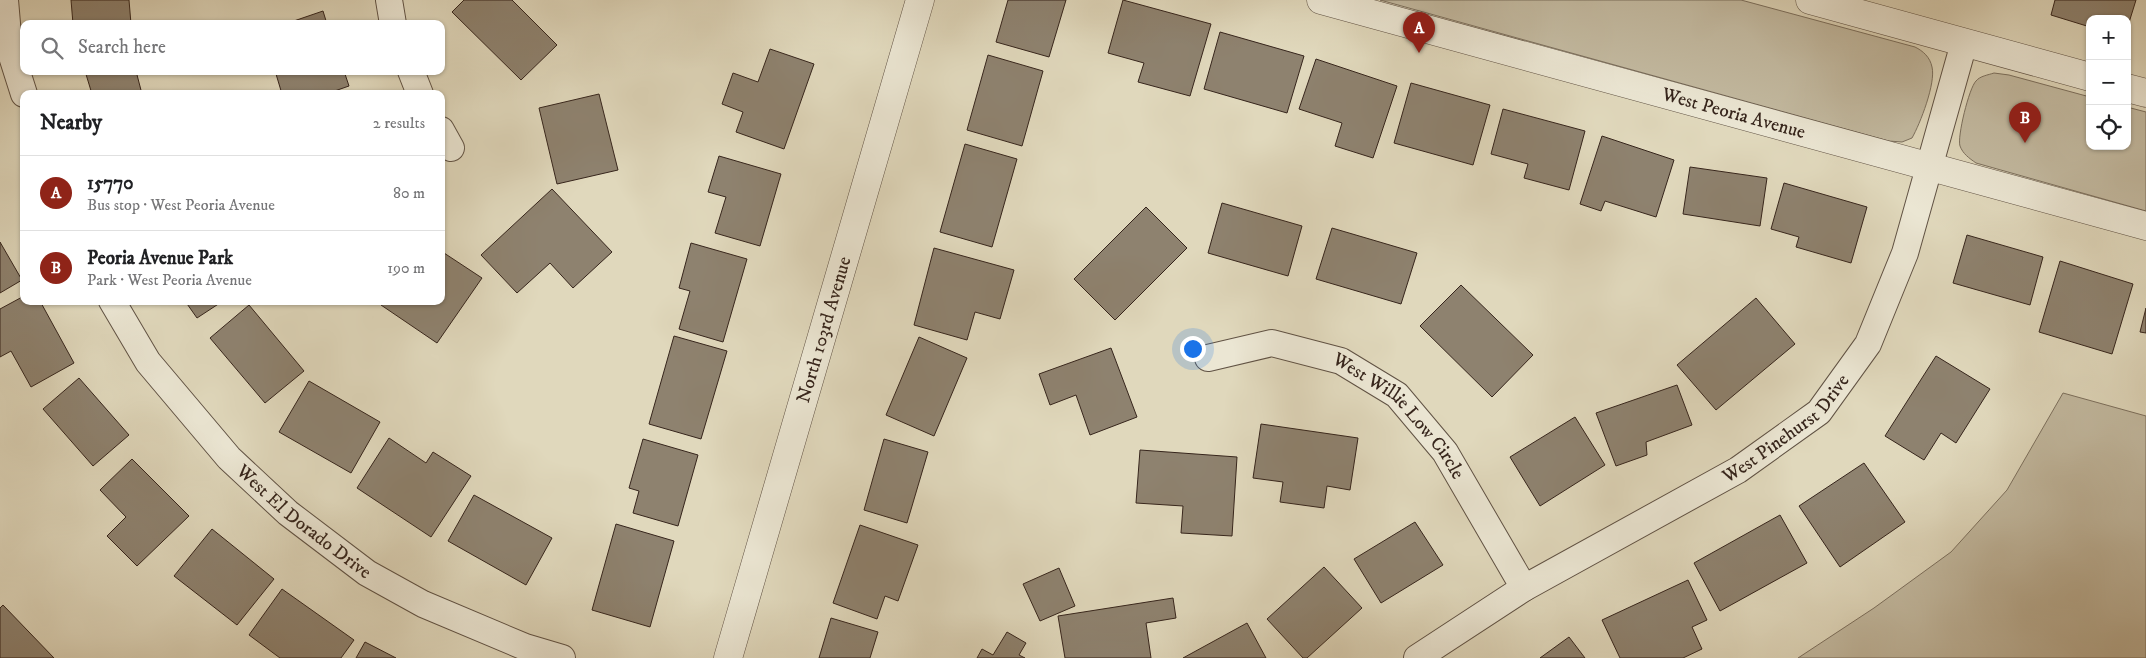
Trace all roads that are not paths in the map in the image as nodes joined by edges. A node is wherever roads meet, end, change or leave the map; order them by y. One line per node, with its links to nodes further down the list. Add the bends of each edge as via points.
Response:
1 (5, 0): 11 (street, via 9,47)
2 (389, 0): 6 (street)
3 (920, 0): 20 (street, North 103rd Avenue)
4 (1321, 0): 14 (street, West Peoria Avenue)
5 (1810, 0): 7 (street)
6 (392, 20)
7 (1964, 43): 9 (street); 14 (street, West Pinehurst Drive)
8 (412, 75): 12 (street)
9 (2086, 77)
10 (2131, 89): 13 (street)
11 (23, 90)
12 (418, 90)
13 (2146, 93)
14 (1929, 166): 15 (street, West Peoria Avenue); 18 (street, West Pinehurst Drive, via 1904,253 1868,344 1819,412 1738,470)
15 (2146, 226)
16 (114, 305): 19 (street, West El Dorado Drive, via 148,362 229,458 288,513 367,573 423,604 525,647)
17 (1208, 358): 18 (street, West Willie Low Circle, via 1272,343 1341,361 1397,395 1446,452)
18 (1524, 588): 21 (street, West Pinehurst Drive)
19 (562, 658)
20 (728, 658)
21 (1417, 658)

